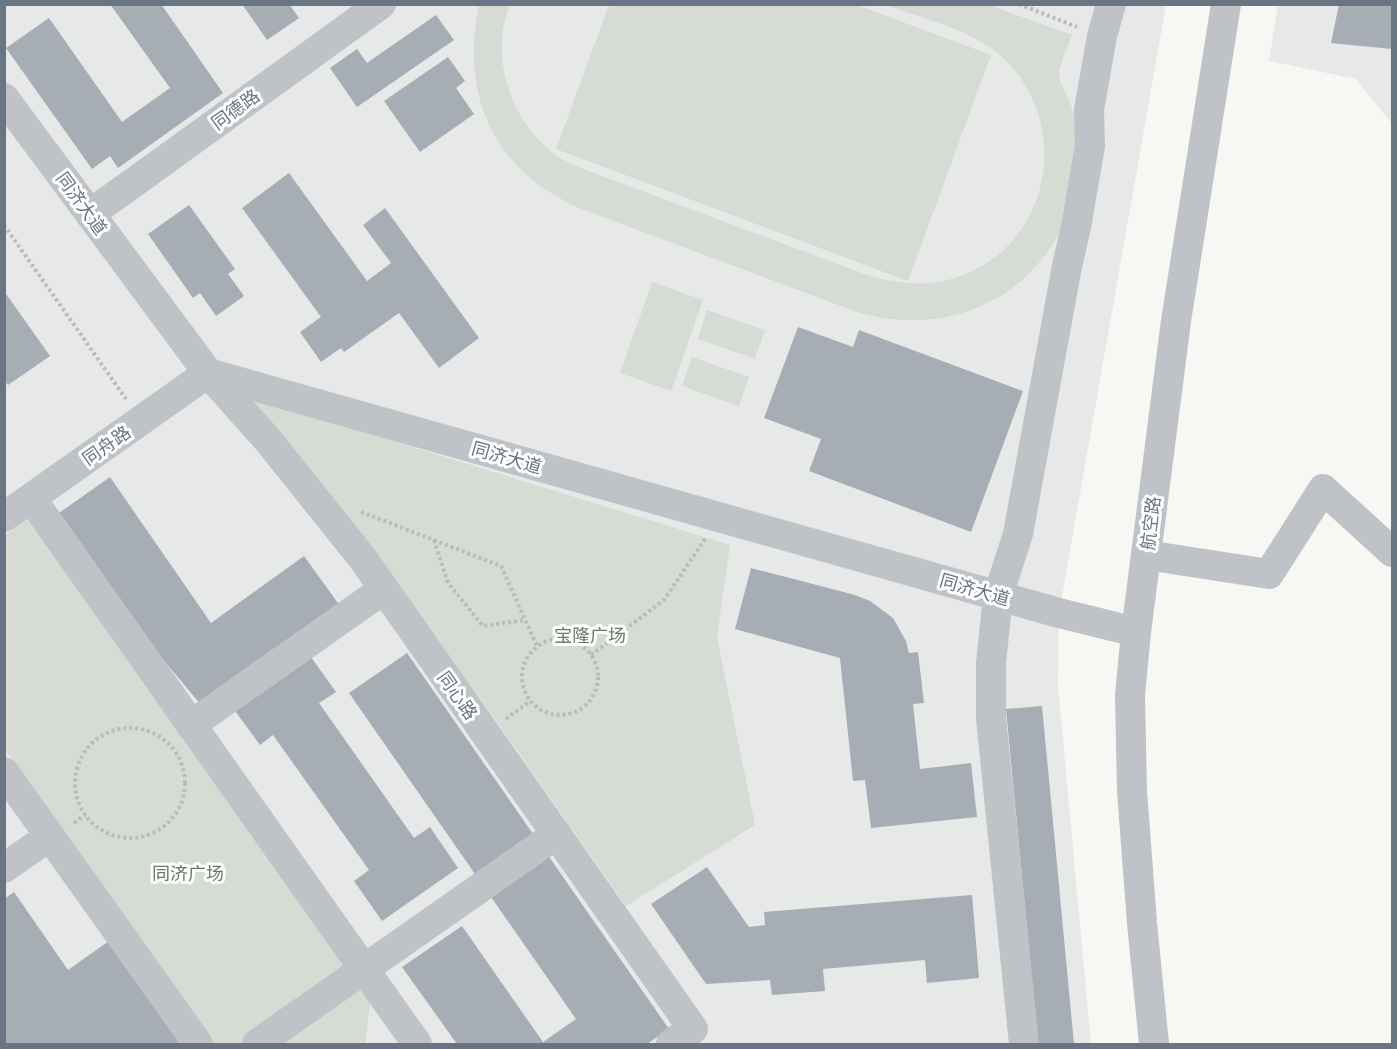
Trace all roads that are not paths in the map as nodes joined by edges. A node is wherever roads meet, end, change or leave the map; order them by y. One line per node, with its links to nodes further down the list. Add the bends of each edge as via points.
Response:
1 (381, 4): 5 (street, 同德路)
2 (1111, 4): 12 (street, via 1089,110 1090,146 1076,227 1018,534)
3 (1226, 4): 10 (street, 航空路, via 1176,321)
4 (4, 98): 5 (street, 同济大道)
5 (90, 214): 6 (street, 同济大道)
6 (208, 373): 7 (street, 同舟路); 11 (street, 同心路, via 312,494); 12 (street, 同济大道)
7 (31, 498): 8 (street, 同舟路); 14 (street)
8 (4, 517)
9 (1392, 552): 10 (street, via 1323,489 1269,574)
10 (1146, 555): 13 (street, 航空路)
11 (384, 589): 14 (street); 16 (street, 同心路)
12 (998, 596): 13 (street, 同济大道); 24 (street, via 991,663 991,718)
13 (1136, 632): 25 (street, 航空路, via 1130,695 1132,791)
14 (191, 725): 19 (street)
15 (4, 772): 17 (street)
16 (557, 834): 19 (street); 20 (street, 同心路)
17 (50, 836): 18 (street); 21 (street)
18 (4, 868)
19 (364, 970): 22 (street); 23 (street)
20 (682, 1037)
21 (198, 1044)
22 (257, 1044)
23 (417, 1044)
24 (1024, 1044)
25 (1154, 1044)

